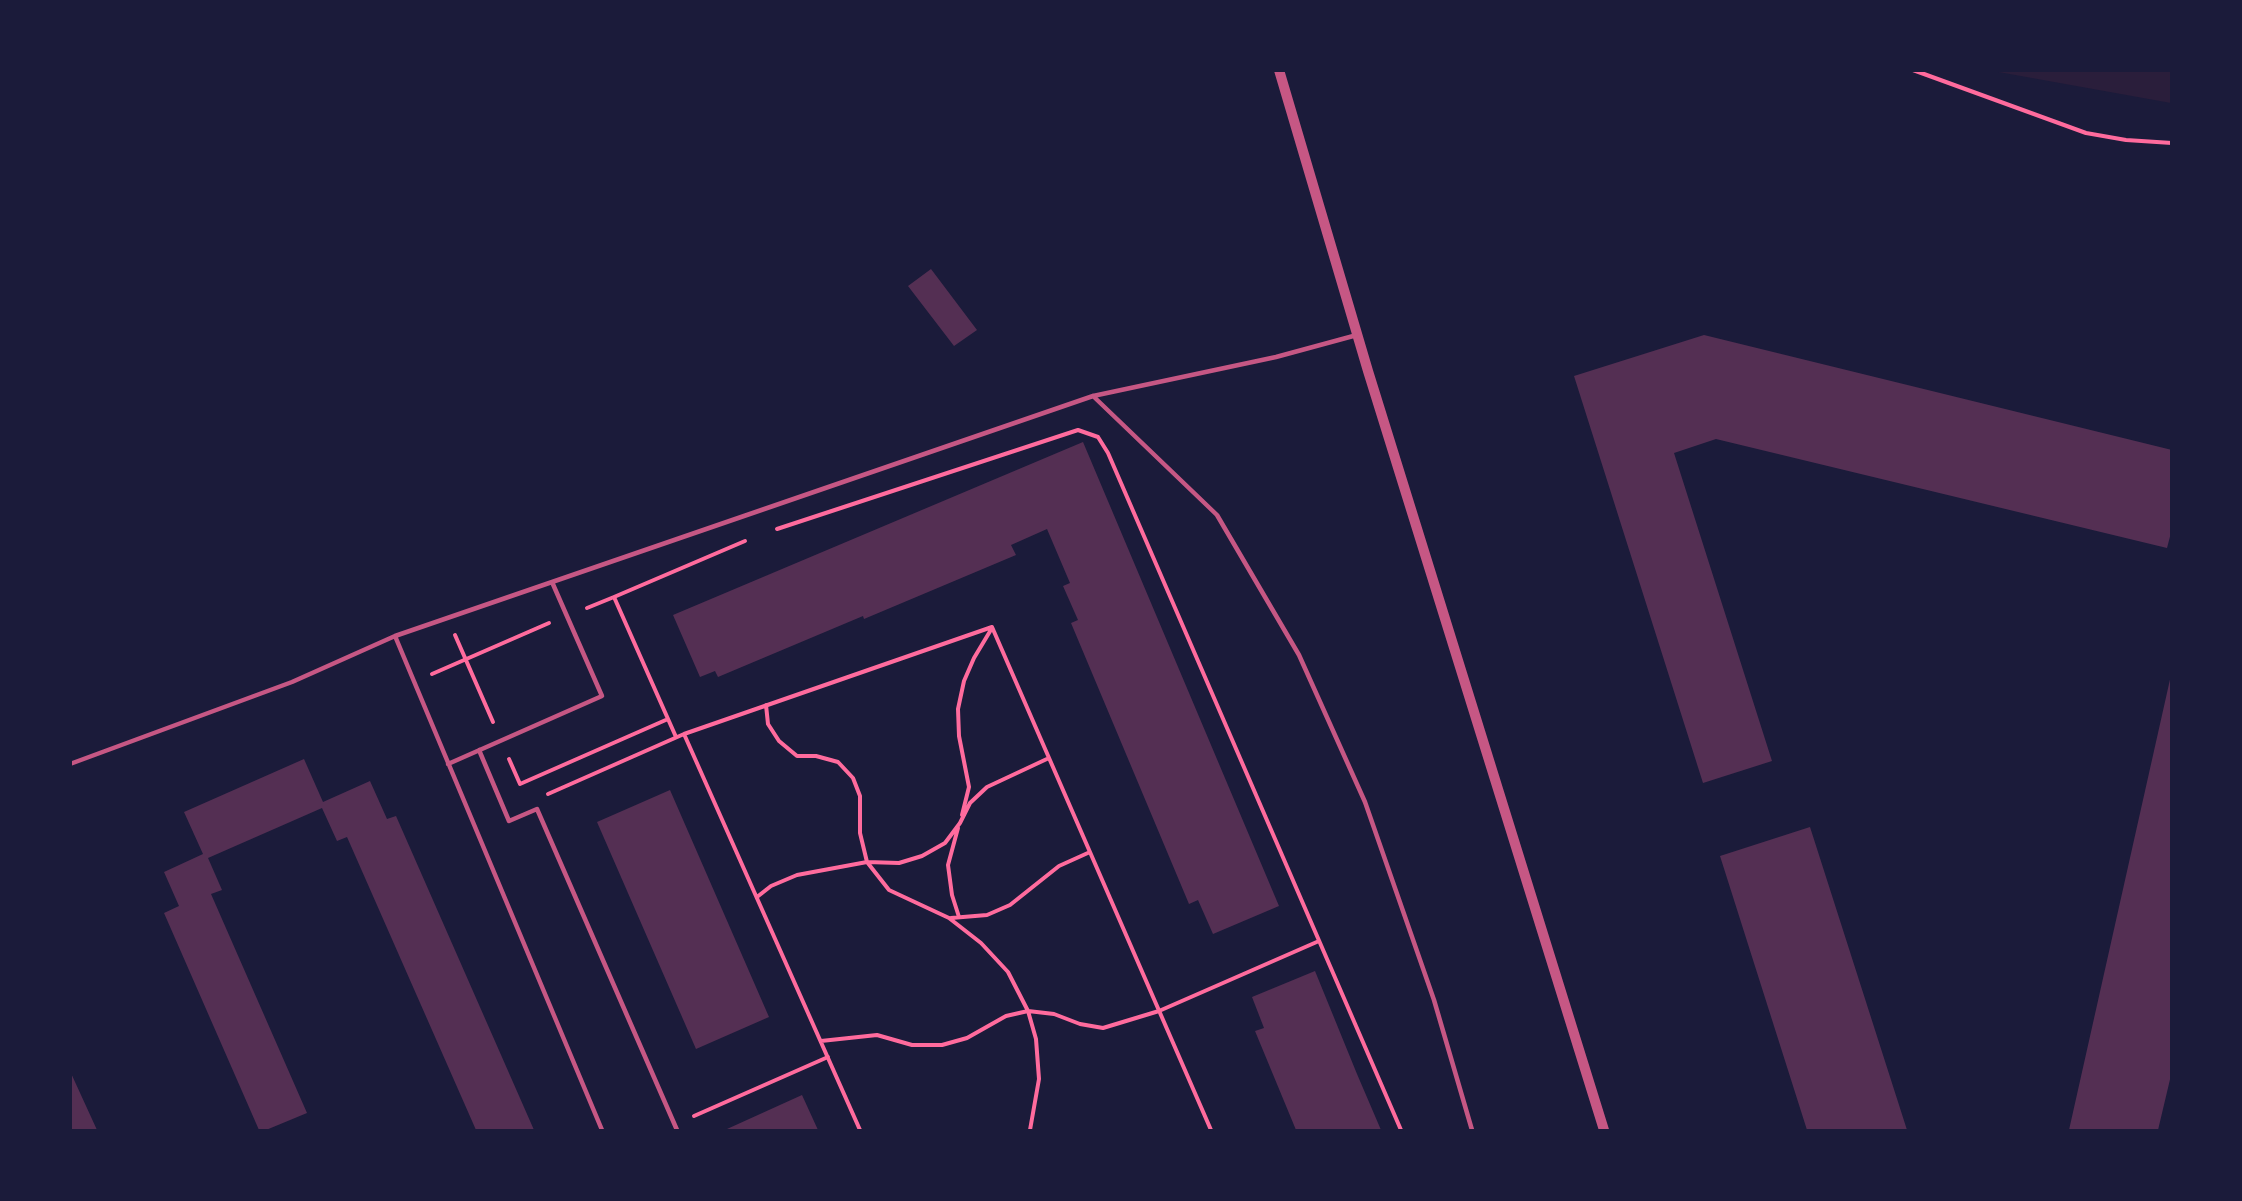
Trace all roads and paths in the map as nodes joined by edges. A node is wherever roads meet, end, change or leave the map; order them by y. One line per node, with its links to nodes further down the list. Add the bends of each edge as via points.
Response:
1 (1279, 70): 4 (street)
2 (1913, 70): 3 (path, via 2086,133)
3 (2172, 143)
4 (1357, 335): 5 (lane, via 1276,357); 41 (street)
5 (1093, 396): 8 (lane); 40 (lane, via 1217,515 1299,655 1365,802 1434,1000)
6 (769, 532): 28 (path, via 1078,430 1098,436)
7 (747, 539): 9 (path)
8 (552, 582): 10 (lane); 12 (lane)
9 (614, 597): 10 (path); 16 (path)
10 (567, 615): 13 (path); 17 (lane, via 602,696)
11 (992, 627): 14 (path); 18 (path); 22 (path, via 964,681 958,709 969,787)
12 (395, 636): 13 (lane); 19 (lane, via 292,682)
13 (414, 682): 20 (lane)
14 (766, 705): 15 (path); 24 (path, via 768,724 779,741 797,756 838,762 853,778 861,796 860,832)
15 (684, 734): 16 (path); 25 (path)
16 (676, 737): 21 (path, via 549,792)
17 (479, 750): 20 (lane); 21 (lane, via 509,821)
18 (1049, 758): 22 (path, via 987,787 970,803); 23 (path)
19 (70, 764)
20 (448, 764): 34 (lane)
21 (537, 809): 33 (lane)
22 (960, 823): 24 (path, via 945,843 922,856 899,863); 26 (path, via 948,865)
23 (1090, 852): 26 (path, via 1059,866 1010,905 987,915); 30 (path)
24 (867, 862): 25 (path, via 797,875); 27 (path, via 889,890)
25 (757, 897): 31 (path)
26 (959, 917): 27 (path)
27 (950, 918): 29 (path, via 1008,972)
28 (1319, 941): 30 (path); 39 (path)
29 (1028, 1011): 30 (path, via 1103,1028); 31 (path, via 1006,1016 968,1038 942,1045 912,1045 877,1035); 37 (path, via 1036,1040 1039,1079)
30 (1159, 1011): 38 (path)
31 (821, 1041): 32 (path)
32 (828, 1057): 33 (path); 36 (path)
33 (674, 1124): 35 (lane)
34 (602, 1131)
35 (677, 1131)
36 (860, 1131)
37 (1030, 1131)
38 (1212, 1131)
39 (1401, 1131)
40 (1472, 1131)
41 (1604, 1131)

